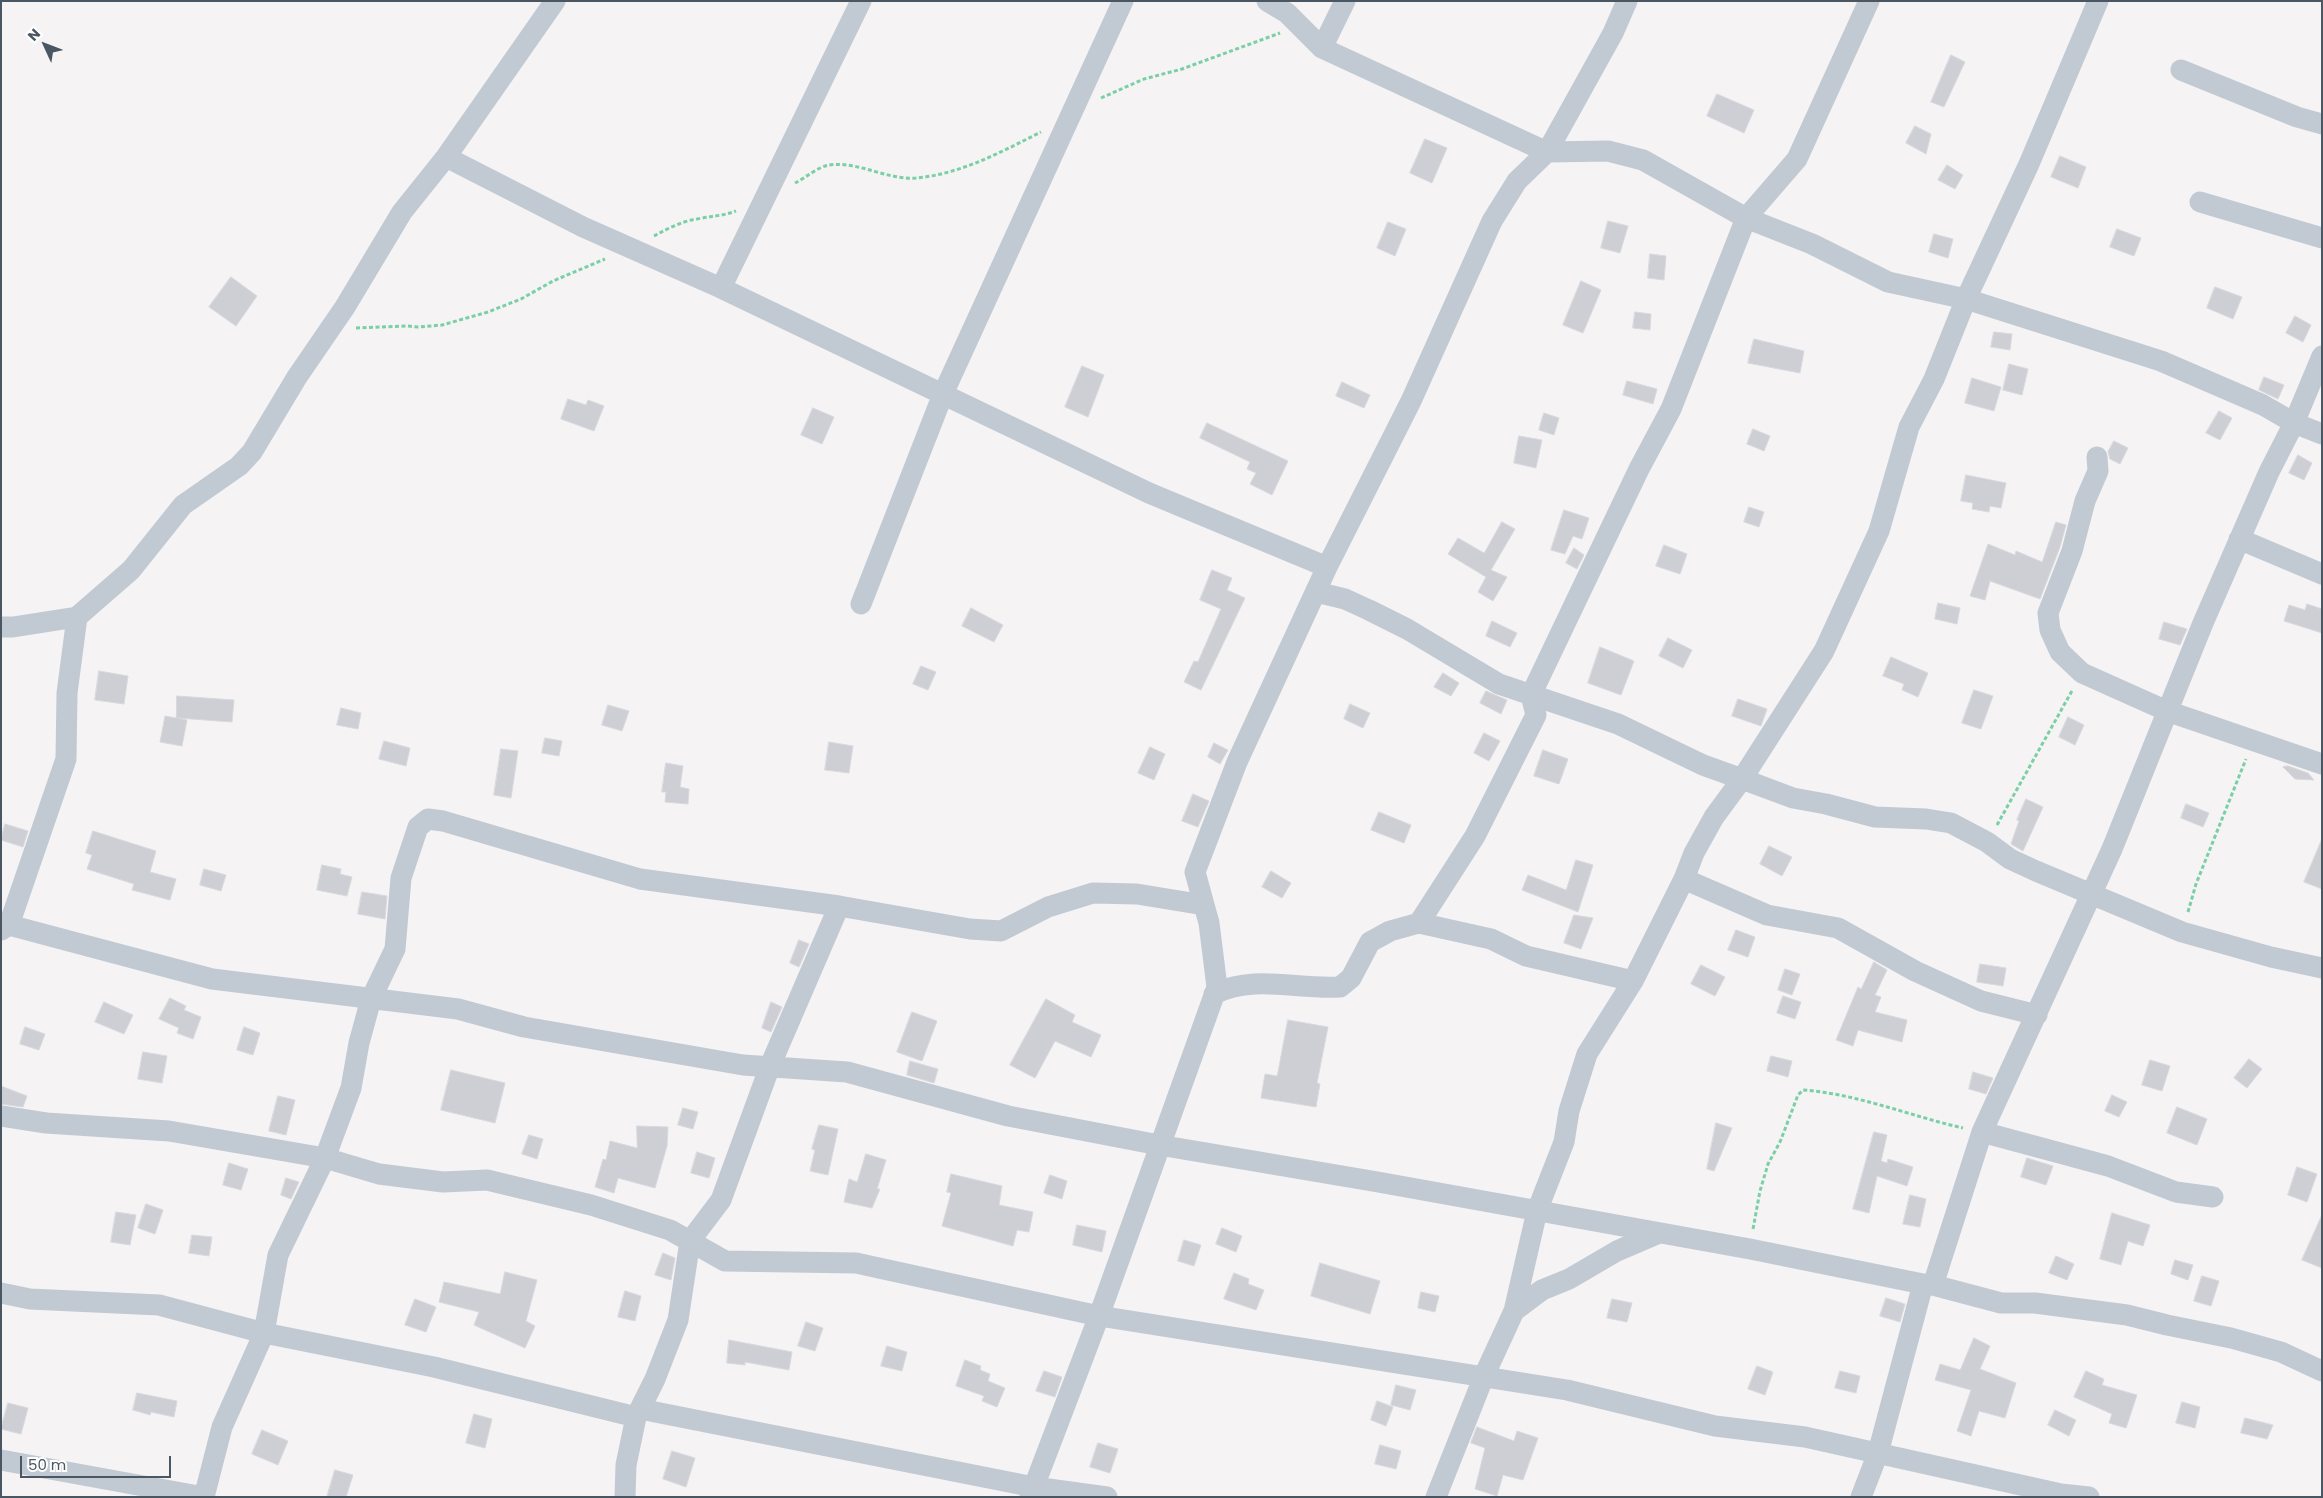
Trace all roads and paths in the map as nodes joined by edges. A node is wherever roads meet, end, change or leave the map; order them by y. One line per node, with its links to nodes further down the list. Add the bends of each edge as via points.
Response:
1 (556, 1): 15 (street)
2 (862, 1): 16 (street)
3 (1123, 1): 12 (street)
4 (1266, 1): 9 (street)
5 (1345, 1): 10 (street)
6 (1627, 1): 14 (street, via 1613,33)
7 (1869, 1): 18 (street, via 1797,159)
8 (2098, 1): 22 (street, via 2029,164)
9 (1300, 25): 10 (street); 12 (path, via 1144,79)
10 (1322, 48): 14 (street)
11 (2181, 70): 13 (street)
12 (1071, 115): 16 (path, via 992,157 952,171 901,178 873,169 828,165); 25 (street)
13 (2322, 124)
14 (1546, 152): 18 (street, via 1608,152 1643,160); 30 (street, via 1517,181 1492,221 1411,401)
15 (446, 157): 20 (street); 23 (street, via 402,212)
16 (765, 197): 20 (path, via 754,205 722,216 682,223); 21 (street)
17 (2200, 202): 19 (street)
18 (1746, 218): 22 (street, via 1812,244 1888,282); 37 (street, via 1671,409)
19 (2322, 238)
20 (631, 248): 21 (street); 23 (path, via 553,281 522,299 442,325)
21 (721, 288): 25 (street)
22 (1966, 299): 26 (street, via 2161,360 2263,405); 41 (street, via 1934,379 1909,427 1878,531 1832,634)
23 (328, 332): 34 (street, via 252,452 239,466 183,505 131,570)
24 (2322, 356): 26 (street)
25 (943, 394): 30 (street, via 1149,493); 33 (street)
26 (2294, 423): 27 (street); 29 (street)
27 (2322, 434)
28 (2097, 457): 36 (street, via 2098,471 2048,613 2050,630 2060,652)
29 (2240, 539): 31 (street); 38 (street)
30 (1327, 567): 32 (street)
31 (2322, 574)
32 (1316, 592): 37 (street, via 1345,599 1407,629 1499,684); 45 (street, via 1237,762 1195,872)
33 (861, 604)
34 (77, 617): 35 (street); 48 (street, via 67,692 66,759)
35 (1, 627)
36 (2082, 673): 38 (street); 42 (path)
37 (1531, 694): 41 (street, via 1618,724 1704,765); 47 (street, via 1536,715 1475,836)
38 (2167, 711): 39 (street); 44 (street, via 2112,849)
39 (2253, 740): 40 (street); 49 (path, via 2196,884)
40 (2322, 764)
41 (1742, 779): 42 (street, via 1793,798 1875,817 1951,823); 43 (street, via 1714,817)
42 (1988, 842): 44 (street, via 2010,858)
43 (1684, 879): 51 (street); 54 (street, via 1767,915 1838,928 1915,971 1981,1001)
44 (2090, 895): 49 (street); 54 (street)
45 (1204, 905): 46 (street, via 1137,894 1093,893 1048,906 1001,931 970,929); 52 (street, via 1213,947 1217,987)
46 (839, 906): 53 (street, via 640,879 443,820 428,820 418,827 401,878 395,949); 55 (street)
47 (1419, 923): 51 (street, via 1491,939 1526,956); 52 (street, via 1390,931 1370,942 1351,978 1340,987 1250,983)
48 (4, 926): 53 (street, via 212,979)
49 (2182, 932): 50 (street)
50 (2322, 968)
51 (1633, 981): 61 (street, via 1586,1054 1569,1111 1564,1142)
52 (1214, 994): 58 (street)
53 (371, 999): 55 (street, via 458,1009 533,1029 743,1065); 59 (street, via 351,1088)
54 (2037, 1015): 57 (street)
55 (770, 1066): 58 (street, via 847,1072 1008,1116); 63 (street, via 721,1200)
56 (1, 1116): 59 (street, via 46,1123 169,1131)
57 (1982, 1132): 60 (street, via 2108,1166 2176,1192); 64 (path, via 1853,1097 1803,1090 1768,1164); 65 (street)
58 (1159, 1145): 61 (street); 68 (street)
59 (325, 1158): 63 (street, via 379,1174 443,1182 487,1180 591,1205 670,1230); 69 (street, via 278,1255)
60 (2213, 1197)
61 (1537, 1210): 62 (street); 67 (street)
62 (1659, 1233): 64 (street); 67 (street, via 1542,1290)
63 (690, 1241): 68 (street, via 725,1261 856,1263); 72 (street, via 678,1320)
64 (1750, 1249): 65 (street)
65 (1928, 1285): 70 (street, via 2001,1303 2035,1303 2127,1315 2281,1352); 73 (street)
66 (1, 1293): 69 (street, via 30,1300 159,1305)
67 (1514, 1312): 71 (street)
68 (1099, 1316): 71 (street); 75 (street)
69 (264, 1333): 72 (street); 76 (street, via 222,1427)
70 (2322, 1371)
71 (1484, 1376): 73 (street, via 1567,1390 1715,1426 1805,1437); 79 (street)
72 (638, 1413): 75 (street); 77 (street, via 626,1465)
73 (1878, 1453): 80 (street); 81 (street, via 2061,1494)
74 (1, 1460): 76 (street)
75 (1032, 1492): 78 (street)
76 (204, 1497)
77 (625, 1497)
78 (1107, 1497)
79 (1436, 1497)
80 (1862, 1497)
81 (2089, 1497)

